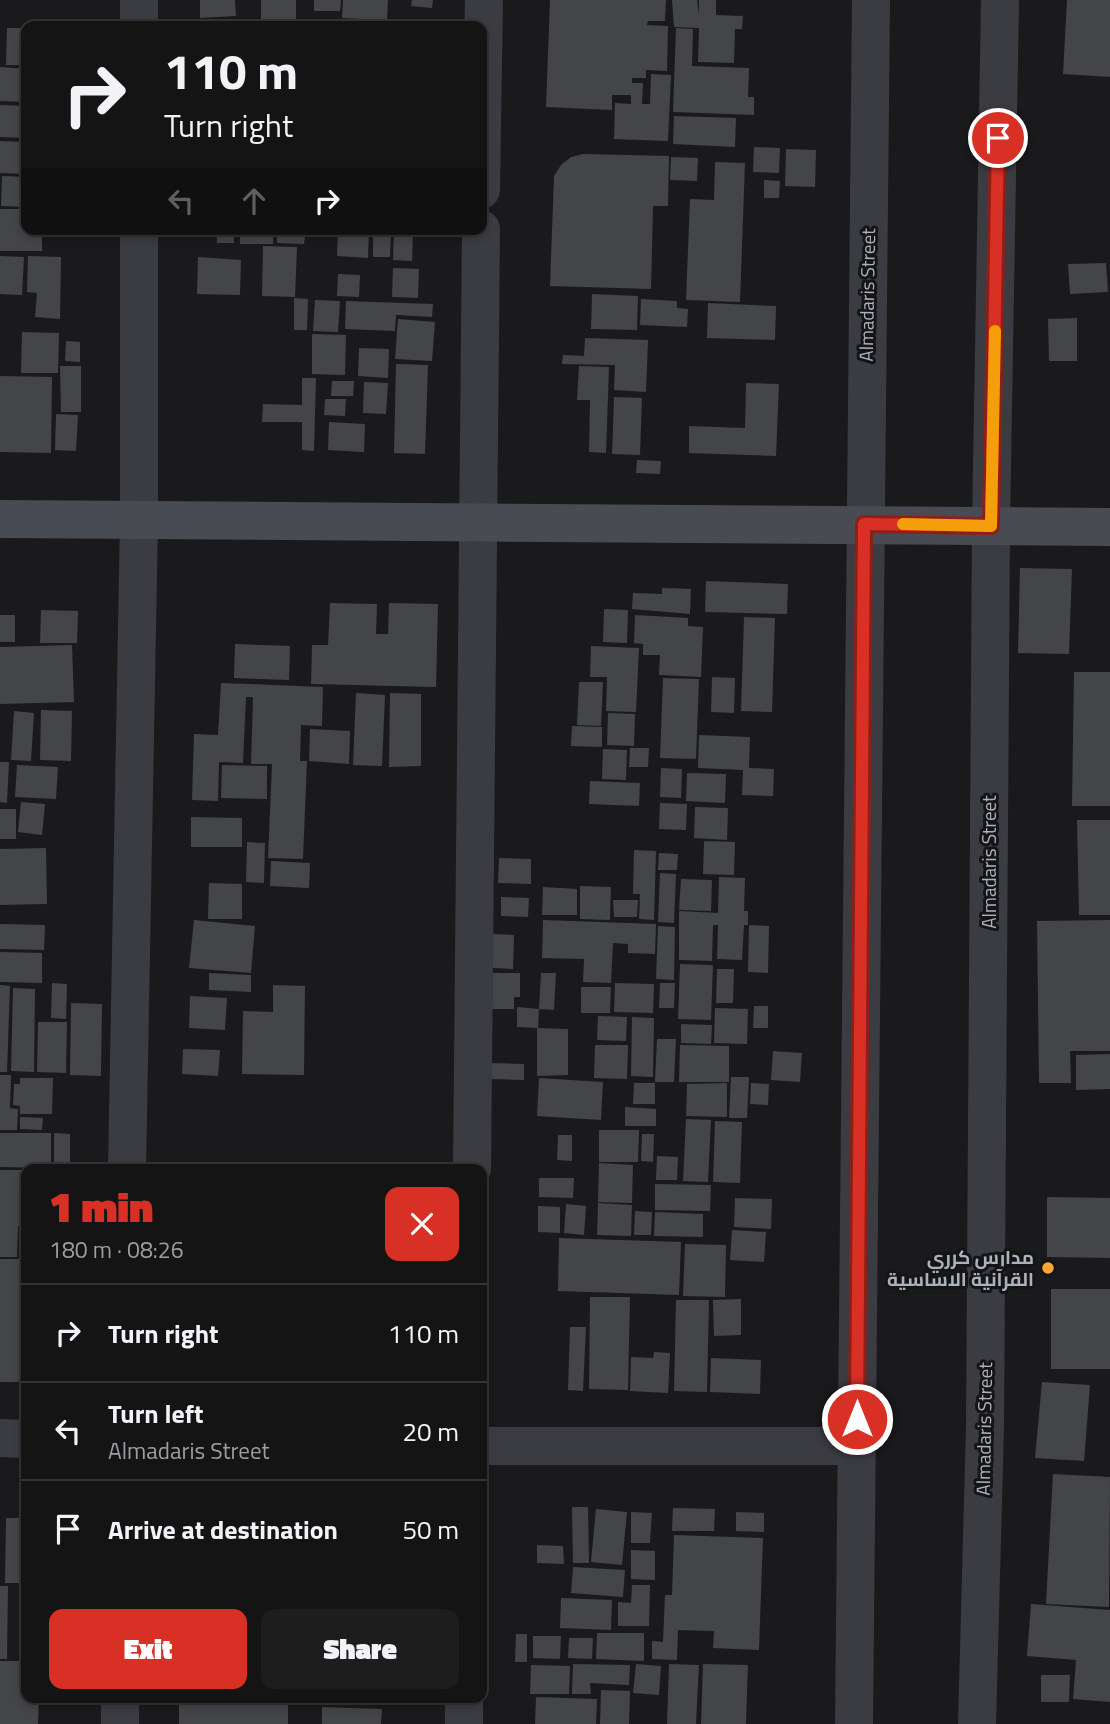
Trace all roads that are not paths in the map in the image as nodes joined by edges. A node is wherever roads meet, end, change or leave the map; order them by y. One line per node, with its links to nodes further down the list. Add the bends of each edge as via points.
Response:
1 (139, 0): 5 (street)
2 (484, 0): 6 (street)
3 (871, 0): 12 (street, Almadaris Street)
4 (1000, 0): 13 (street, Almadaris Street)
5 (139, 21)
6 (484, 21)
7 (139, 235): 10 (street)
8 (481, 235): 11 (street)
9 (0, 519): 10 (street)
10 (139, 520): 11 (street); 15 (street)
11 (477, 521): 12 (street); 16 (street)
12 (864, 524): 13 (street); 20 (street, Almadaris Street)
13 (991, 526): 14 (street); 26 (street, Almadaris Street, via 985,1412)
14 (1110, 527)
15 (127, 1164)
16 (472, 1164)
17 (0, 1438): 18 (street)
18 (21, 1439)
19 (487, 1446): 20 (street)
20 (856, 1446): 25 (street, Almadaris Street)
21 (120, 1703): 23 (street)
22 (464, 1703): 24 (street)
23 (120, 1724)
24 (464, 1724)
25 (854, 1724)
26 (976, 1724)

